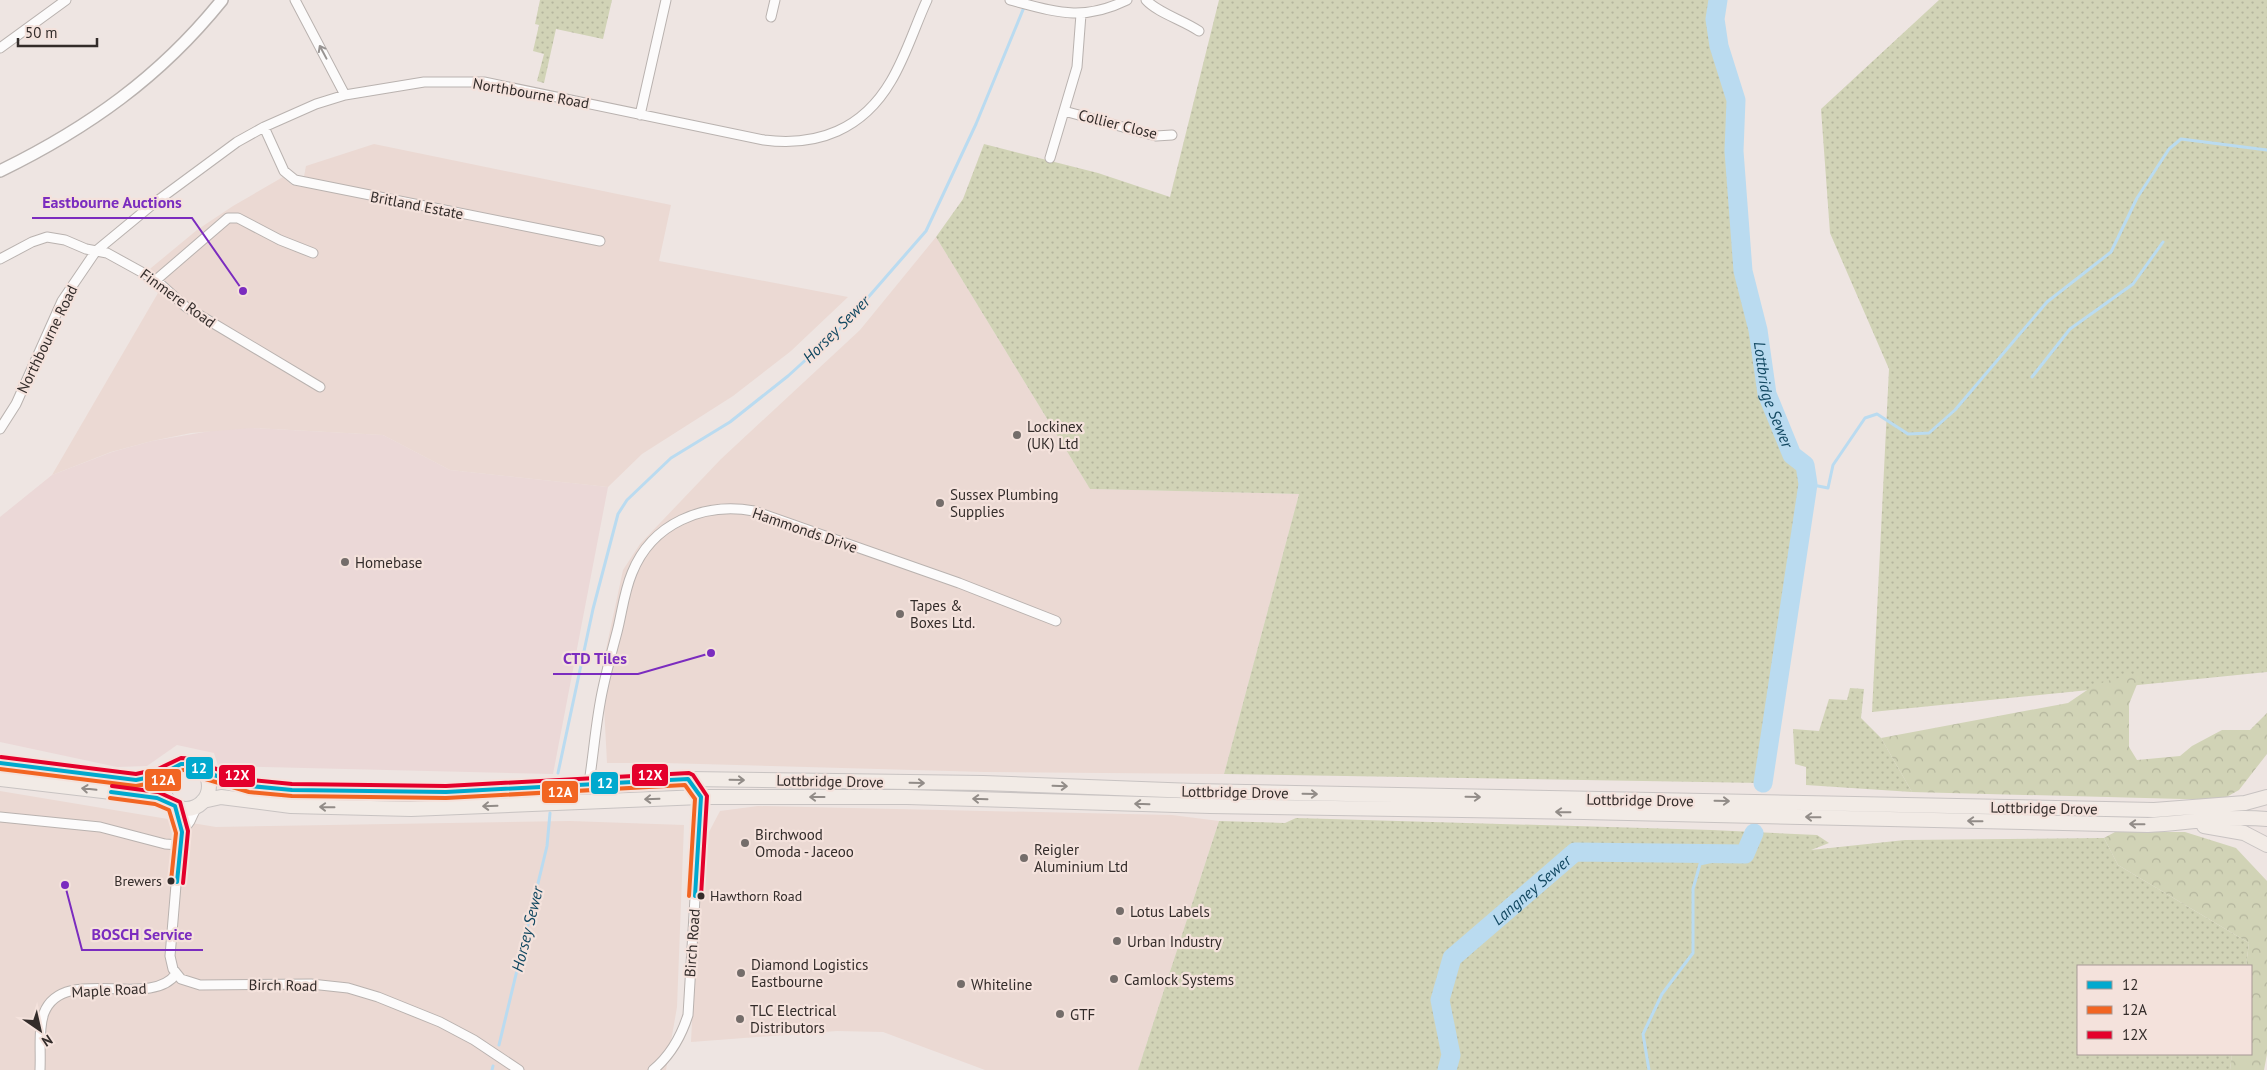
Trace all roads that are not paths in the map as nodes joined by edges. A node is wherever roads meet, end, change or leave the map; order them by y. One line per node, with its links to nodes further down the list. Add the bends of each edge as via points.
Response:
1 (66, 0): 13 (street)
2 (222, 0): 20 (street, via 135,88 87,124)
3 (295, 0): 14 (street, one-way to 3)
4 (666, 0): 16 (street)
5 (775, 0): 11 (street)
6 (927, 0): 16 (street, Northbourne Road, via 892,80 879,98 848,126 829,135 787,143)
7 (1127, 0): 10 (street)
8 (1146, 0): 12 (street, via 1156,9 1183,20)
9 (1013, 1): 10 (street, via 1067,14)
10 (1081, 14): 15 (street, via 1079,56)
11 (771, 17)
12 (1199, 31)
13 (0, 48)
14 (346, 95): 16 (street, Northbourne Road, via 424,82 484,82); 17 (street, Northbourne Road)
15 (1064, 111): 18 (street, Collier Close, via 1156,136); 19 (street)
16 (640, 115)
17 (264, 127): 21 (street, Britland Estate, via 284,171 295,180); 22 (street, Northbourne Road, via 200,168)
18 (1172, 135)
19 (1050, 158)
20 (0, 170)
21 (600, 240)
22 (96, 251): 24 (street, Finmere Road, via 47,237); 25 (street, Finmere Road, via 107,253); 27 (street, Northbourne Road, via 62,301 20,396)
23 (313, 253): 25 (street, via 238,218 228,218)
24 (0, 259)
25 (156, 280): 26 (street, Finmere Road, via 186,307)
26 (320, 387)
27 (0, 429)
28 (1056, 621): 34 (street, Hammonds Drive, via 959,583 754,511 724,508 697,513 681,519 657,536 632,572 603,688)
29 (0, 763): 30 (main road, via 136,780)
30 (170, 770): 31 (main road, via 188,764); 38 (main road, via 163,787)
31 (204, 772): 34 (main road, Lottbridge Drove, via 250,786 292,790 446,792); 37 (main road, via 209,787)
32 (0, 779): 38 (main road, one-way to 32, via 157,798)
33 (688, 779): 34 (main road, Lottbridge Drove); 35 (street); 36 (main road, Lottbridge Drove, one-way to 36, via 2154,810 2245,803)
34 (589, 782)
35 (701, 797): 37 (main road, Lottbridge Drove, one-way to 37, via 411,809 291,806 221,797); 41 (main road, Lottbridge Drove, one-way to 35, via 1210,806 907,797); 48 (street, Birch Road, via 688,1014 674,1046)
36 (2267, 797)
37 (200, 804): 38 (main road, via 190,808); 42 (street)
38 (173, 805): 42 (street)
39 (0, 817): 44 (street, via 100,827)
40 (2267, 818): 41 (main road, Lottbridge Drove, via 2233,818)
41 (2186, 824): 43 (main road, via 2244,833)
42 (182, 832): 44 (street)
43 (2267, 845)
44 (180, 846): 45 (street, via 170,956)
45 (176, 974): 46 (street, Maple Road, via 154,987 76,990 58,996 48,1005 43,1016); 47 (street, Birch Road, via 186,982 200,985 311,984 348,988 440,1022)
46 (40, 1070)
47 (519, 1070)
48 (653, 1070)

